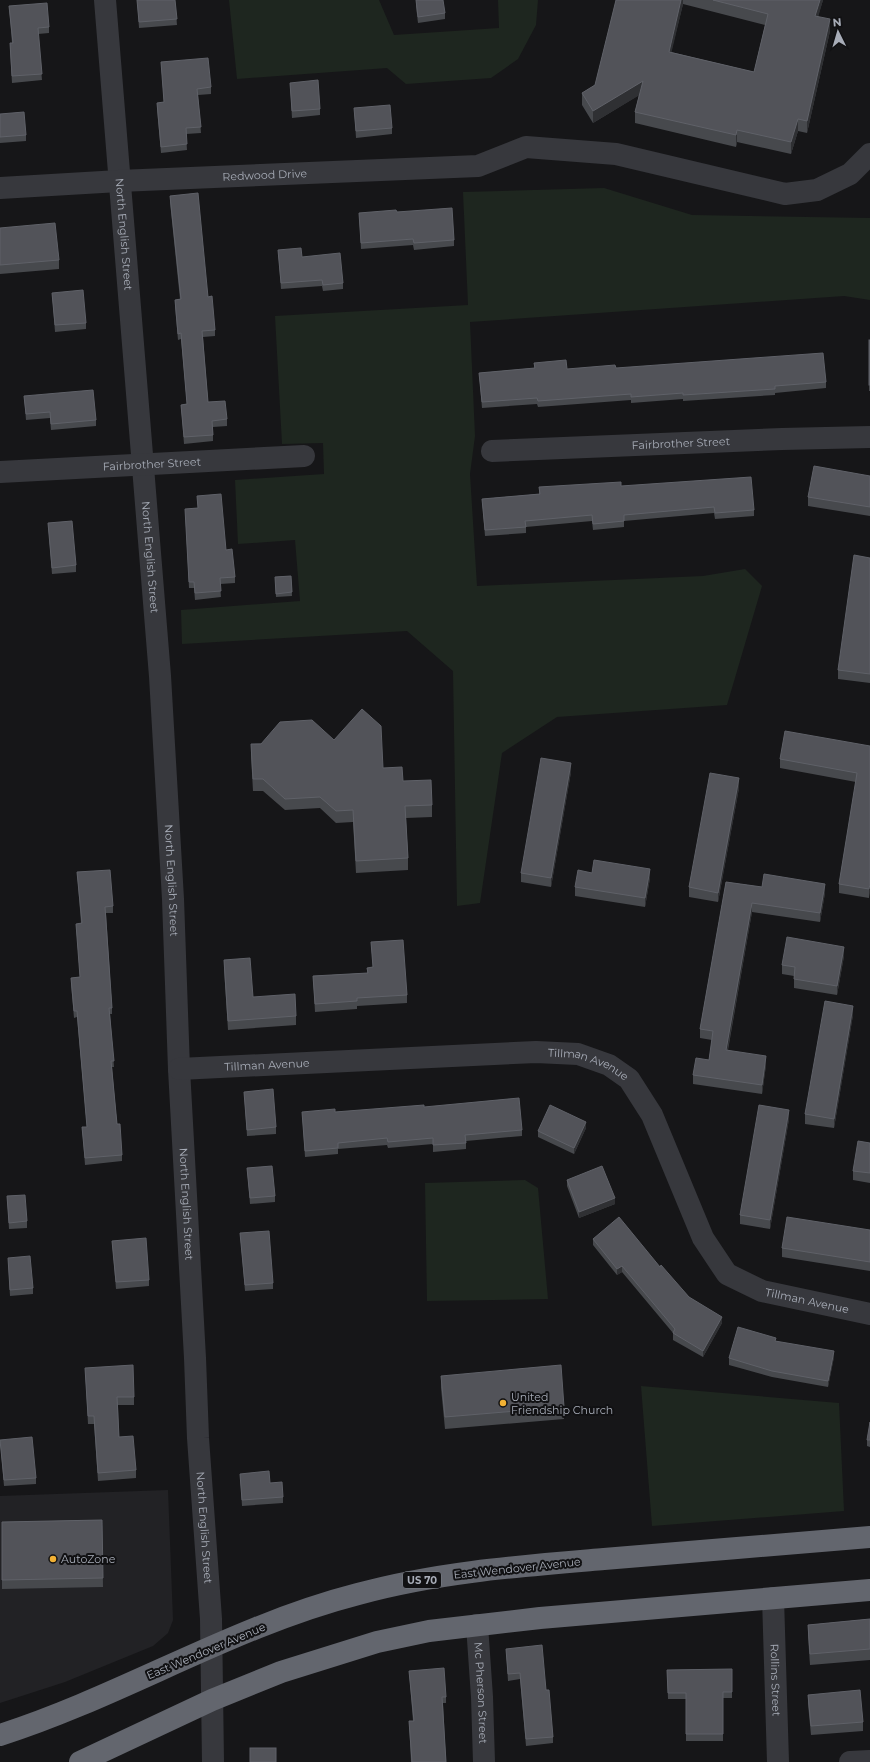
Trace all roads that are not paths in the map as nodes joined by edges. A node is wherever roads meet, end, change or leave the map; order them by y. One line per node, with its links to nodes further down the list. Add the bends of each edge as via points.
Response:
1 (105, 0): 3 (street, North English Street)
2 (870, 154): 3 (street, Redwood Drive, via 850,174 816,190 785,194 616,154 526,147 478,166)
3 (119, 181): 4 (street, Redwood Drive); 8 (street, North English Street)
4 (0, 188)
5 (870, 437): 6 (street, Fairbrother Street)
6 (492, 451)
7 (304, 456): 8 (street, Fairbrother Street)
8 (142, 463): 9 (street, Fairbrother Street); 10 (street, North English Street, via 160,676 173,899)
9 (0, 472)
10 (179, 1069): 11 (street, Tillman Avenue, via 536,1052 578,1054 609,1066 629,1079 652,1115 703,1238 727,1274 762,1291); 16 (street, North English Street)
11 (870, 1314)
12 (870, 1537): 16 (highway, East Wendover Avenue / US 70, via 512,1567 450,1575 356,1594 305,1610)
13 (870, 1590): 14 (highway)
14 (773, 1598): 15 (highway); 23 (street, Rollins Street)
15 (476, 1625): 17 (highway, via 429,1631 331,1655); 22 (street, Mc Pherson Street)
16 (210, 1648): 17 (street, North English Street); 18 (highway, East Wendover Avenue / US 70, via 42,1721)
17 (212, 1700): 20 (highway); 21 (street, North English Street)
18 (0, 1735)
19 (870, 1761): 24 (street)
20 (80, 1762)
21 (213, 1762)
22 (484, 1762)
23 (778, 1762)
24 (850, 1762)

